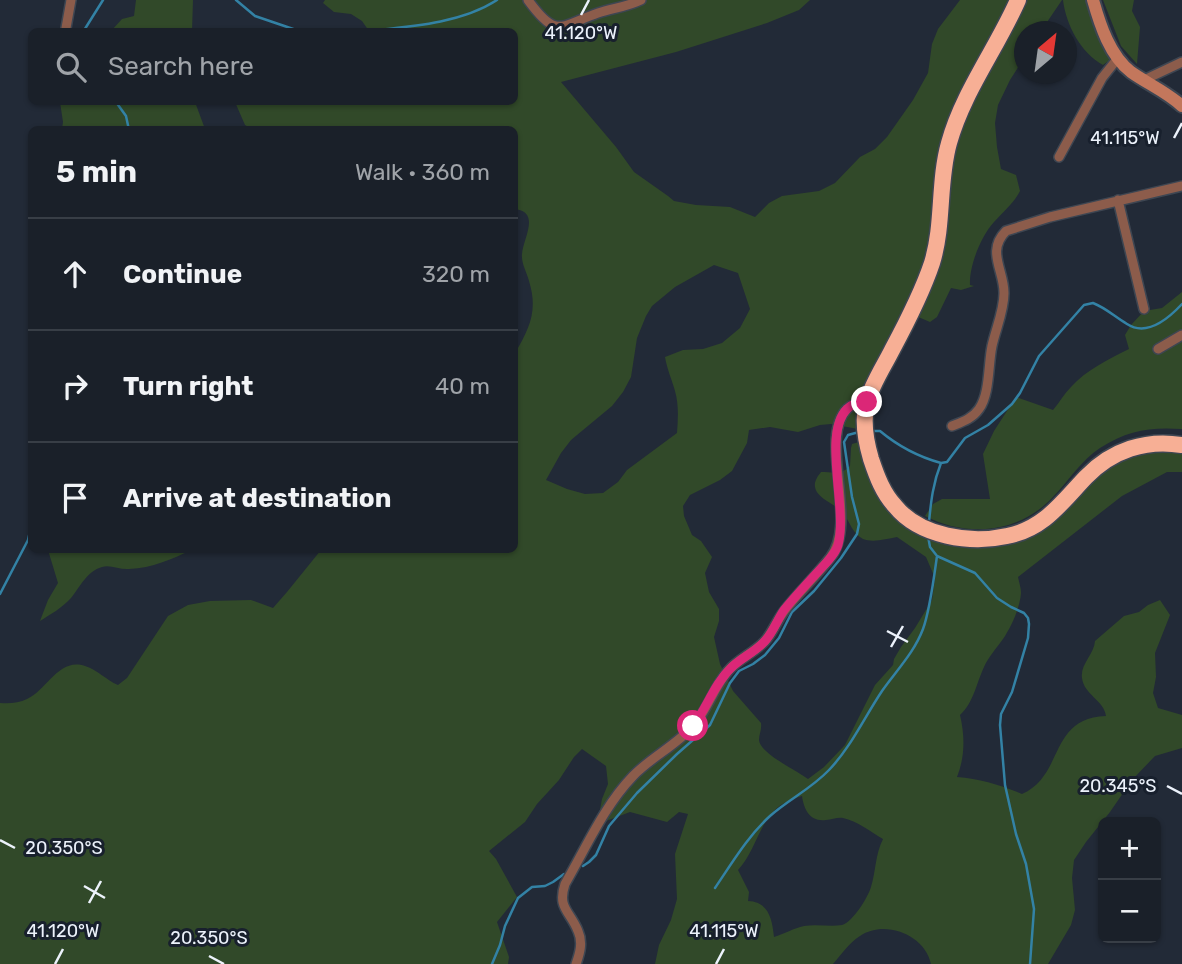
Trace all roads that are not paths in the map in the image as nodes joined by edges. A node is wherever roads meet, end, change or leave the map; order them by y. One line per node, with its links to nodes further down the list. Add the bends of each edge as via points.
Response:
1 (71, 0): 6 (street)
2 (528, 0): 3 (street, via 544,20 560,27)
3 (641, 0)
4 (1018, 0): 17 (highway, via 957,120 944,169 933,260)
5 (1093, 0): 7 (street)
6 (66, 28)
7 (1118, 58): 9 (street); 11 (street, via 1102,78)
8 (1182, 62): 9 (street)
9 (1144, 80): 10 (street)
10 (1182, 106)
11 (1059, 157)
12 (1182, 186): 13 (street)
13 (1118, 200): 14 (street); 18 (street, via 1028,223 1001,236 996,254 1004,302 985,397 972,417)
14 (1144, 309)
15 (1182, 335): 16 (street)
16 (1158, 349)
17 (867, 402): 19 (highway, via 867,448 878,481 896,508 936,532 974,539 1011,536 1047,519 1088,475 1123,450 1156,443); 20 (street, via 848,408 838,429 840,532 836,551 783,611 767,639 731,667 693,726 633,776 565,884 562,903 581,944)
18 (952, 426)
19 (1182, 445)
20 (576, 964)

